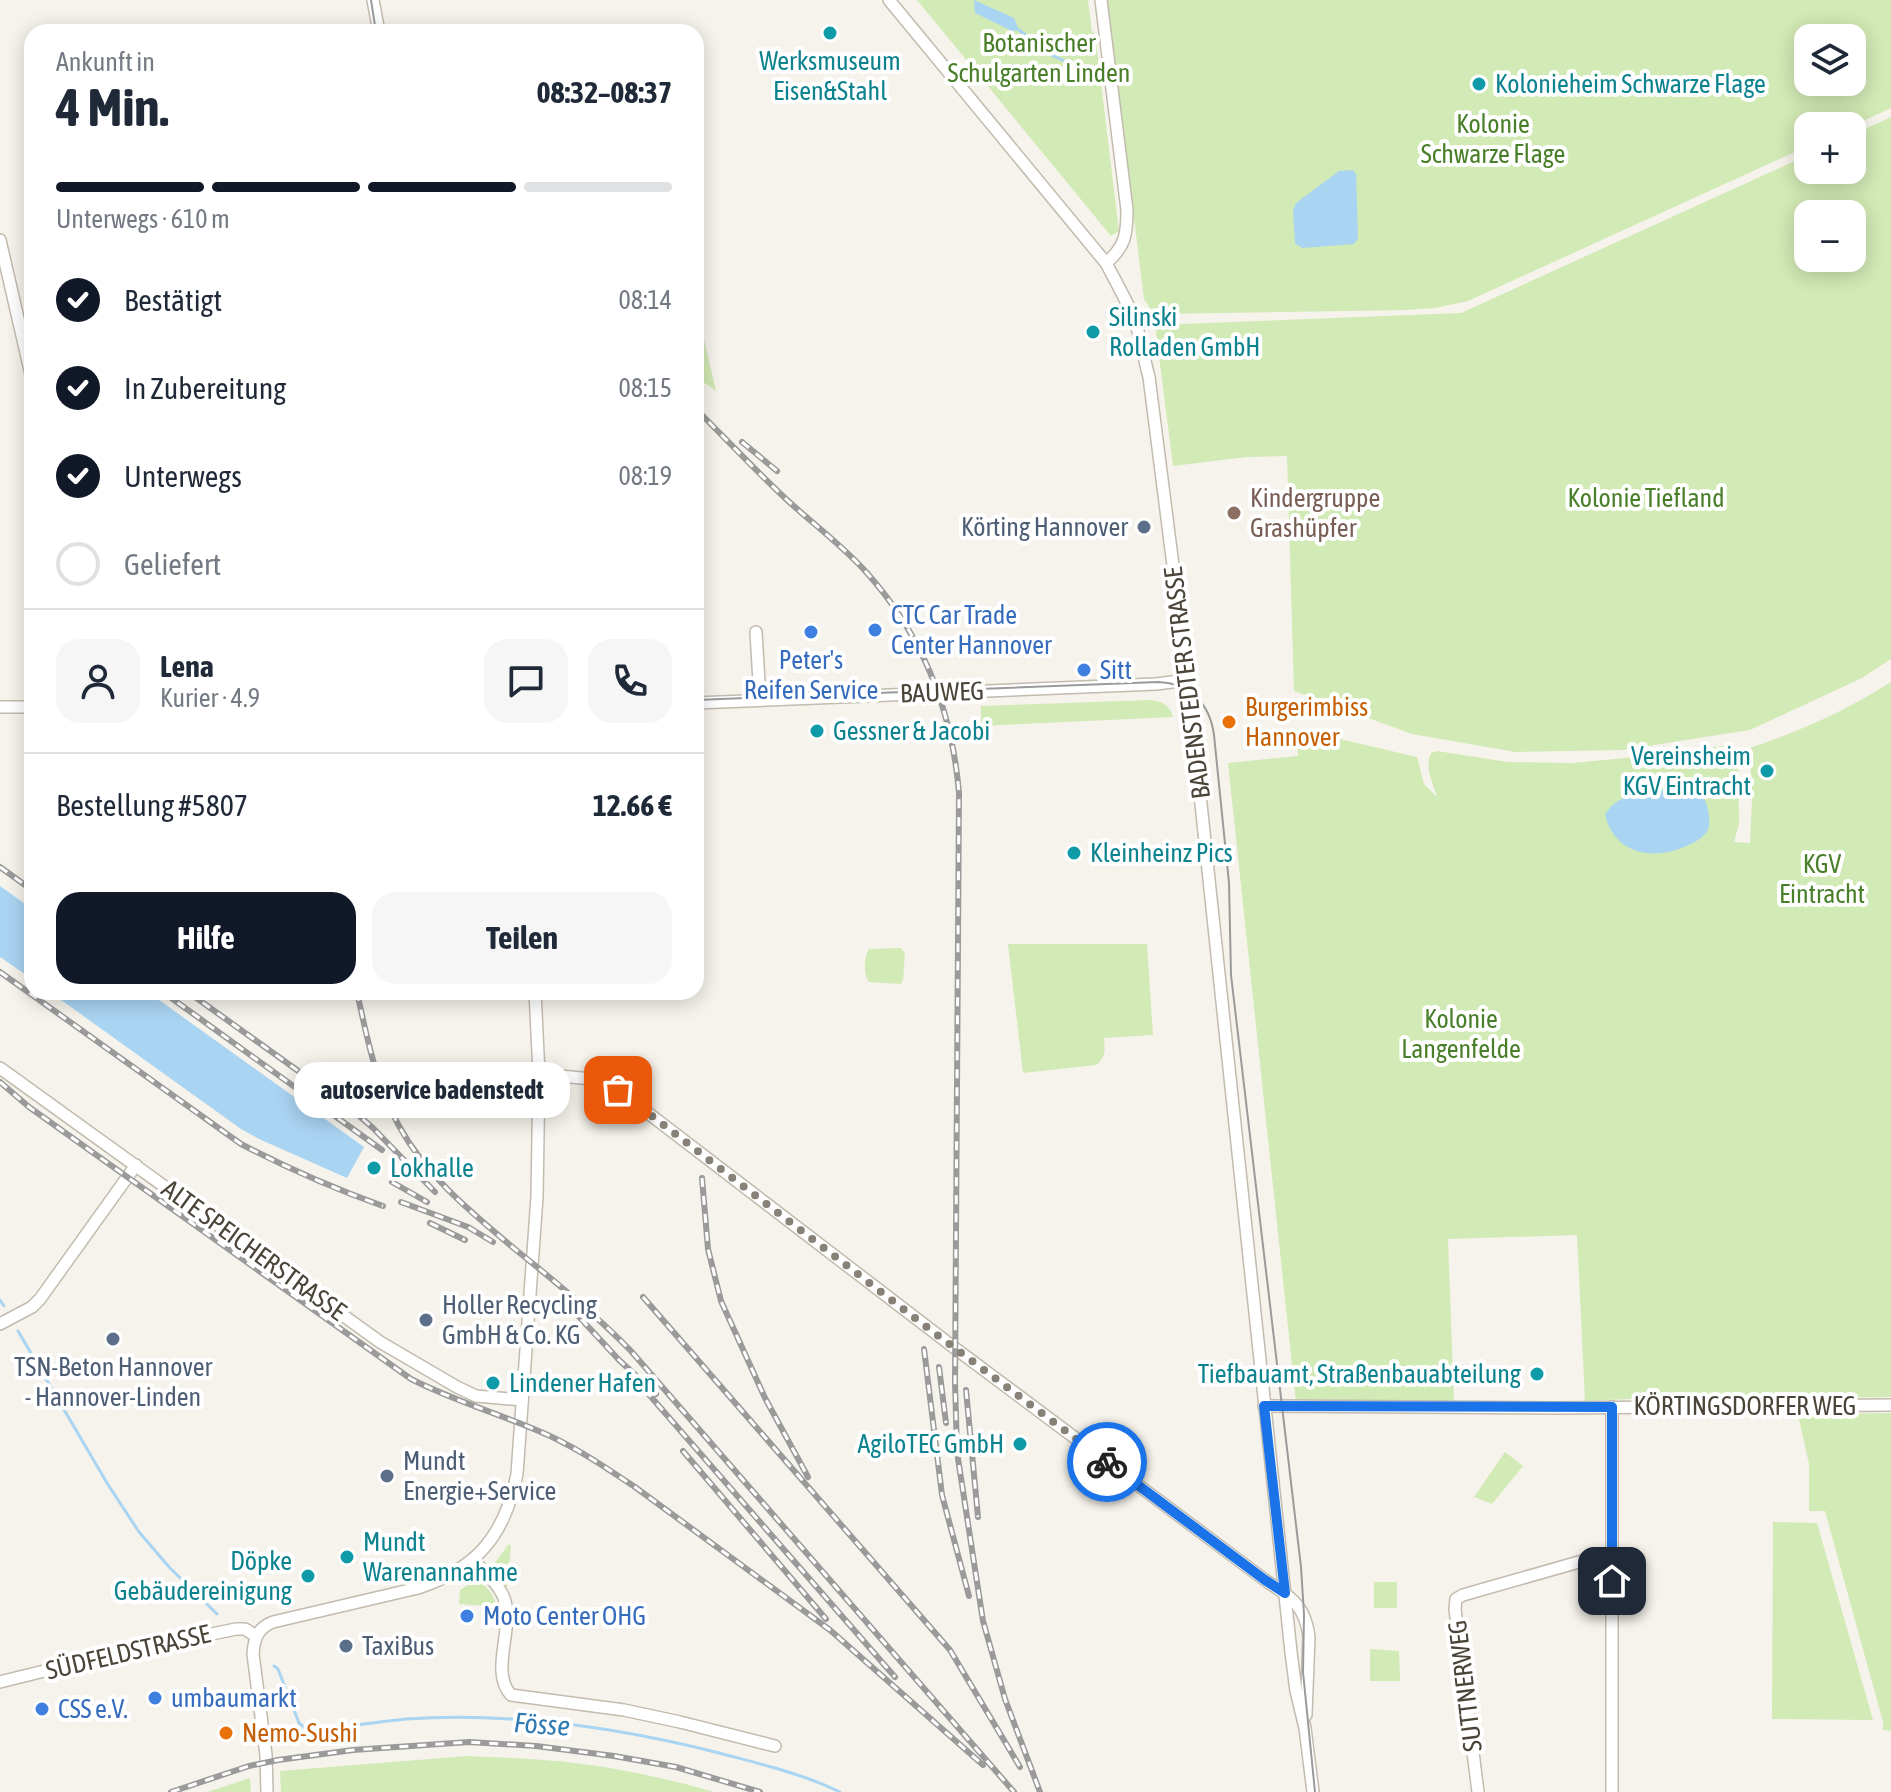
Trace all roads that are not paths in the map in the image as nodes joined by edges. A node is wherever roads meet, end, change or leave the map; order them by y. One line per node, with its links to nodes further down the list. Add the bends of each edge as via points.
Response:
1 (373, 0): 4 (street)
2 (889, 0): 6 (street, BADENSTEDTER STRASSE)
3 (1101, 0): 6 (street, via 1127,210 1121,247)
4 (378, 24)
5 (0, 240): 7 (street)
6 (1106, 263): 9 (street, BADENSTEDTER STRASSE, via 1136,323 1149,377)
7 (24, 344)
8 (756, 632): 10 (street)
9 (1188, 680): 10 (street, BAUWEG); 21 (street, BADENSTEDTER STRASSE)
10 (760, 699): 11 (street, BAUWEG)
11 (704, 702)
12 (0, 707): 13 (street)
13 (24, 707)
14 (535, 1000): 16 (street)
15 (0, 1068): 17 (street, ALTE SPEICHERSTRASSE)
16 (539, 1074): 19 (street, via 537,1197); 25 (street, via 592,1079 618,1090)
17 (136, 1165): 18 (street, via 40,1299); 19 (street, ALTE SPEICHERSTRASSE, via 408,1359 476,1396)
18 (0, 1324)
19 (522, 1400): 24 (street, via 512,1497 491,1540)
20 (1891, 1405): 22 (street, KÖRTINGSDORFER WEG)
21 (1264, 1406): 22 (street, KÖRTINGSDORFER WEG); 25 (street, BADENSTEDTER STRASSE)
22 (1612, 1407): 23 (street)
23 (1612, 1556): 32 (street, SUTTNERWEG, via 1456,1599); 33 (street)
24 (472, 1560): 26 (street, via 437,1582 273,1622); 29 (street, via 505,1601 502,1675 511,1695 624,1710)
25 (1285, 1593): 28 (street, BADENSTEDTER STRASSE); 28 (street, BADENSTEDTER STRASSE, via 1304,1614 1309,1637)
26 (256, 1636): 27 (street, SÜDFELDSTRASSE, via 236,1629); 30 (street, via 253,1654)
27 (0, 1682)
28 (1305, 1728): 31 (street, BADENSTEDTER STRASSE)
29 (775, 1746)
30 (267, 1792)
31 (1313, 1792)
32 (1478, 1792)
33 (1612, 1792)

